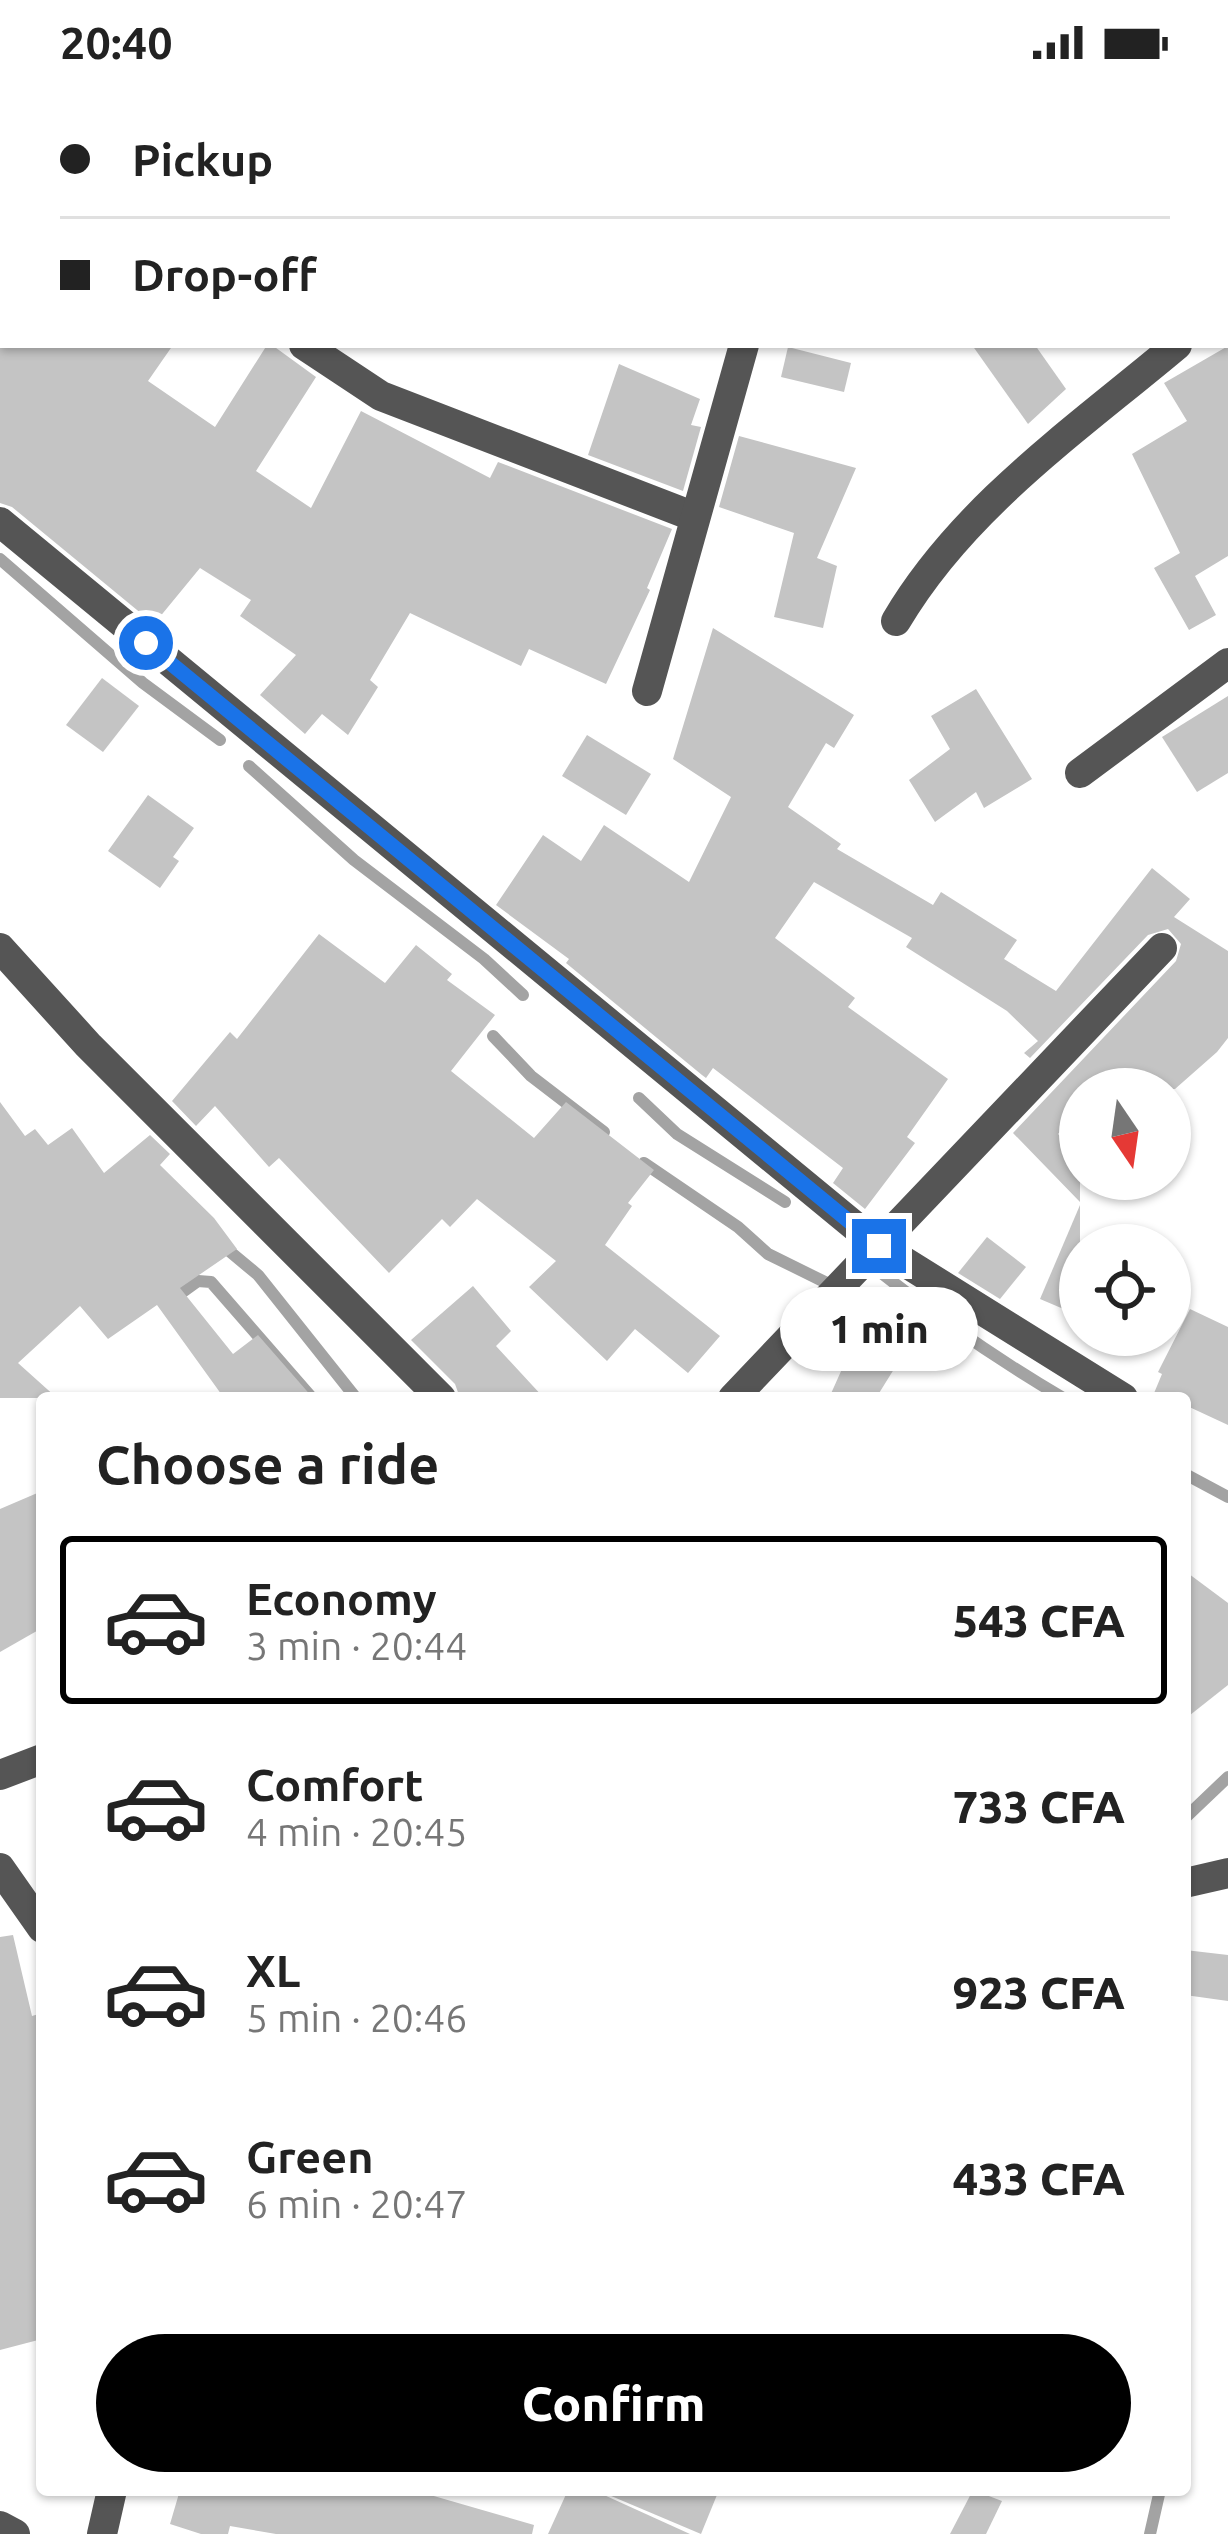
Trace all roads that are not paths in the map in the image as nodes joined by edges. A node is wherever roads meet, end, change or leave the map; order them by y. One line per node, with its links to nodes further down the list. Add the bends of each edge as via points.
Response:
1 (309, 348): 4 (street, via 381,396)
2 (743, 348): 4 (street)
3 (1173, 348): 6 (street, via 976,517 925,572)
4 (695, 517): 8 (street)
5 (0, 522): 12 (street)
6 (896, 621)
7 (1228, 663): 9 (street)
8 (647, 691)
9 (1080, 773)
10 (0, 948): 13 (street)
11 (1162, 948): 12 (street)
12 (879, 1246): 14 (street); 15 (street)
13 (435, 1392)
14 (739, 1392)
15 (1113, 1392)
16 (36, 1761): 17 (street)
17 (0, 1775)
18 (0, 1868): 21 (street)
19 (1228, 1873): 20 (street)
20 (1191, 1882)
21 (36, 1919)
22 (111, 2496): 25 (street)
23 (0, 2526): 24 (street)
24 (16, 2534)
25 (103, 2534)

